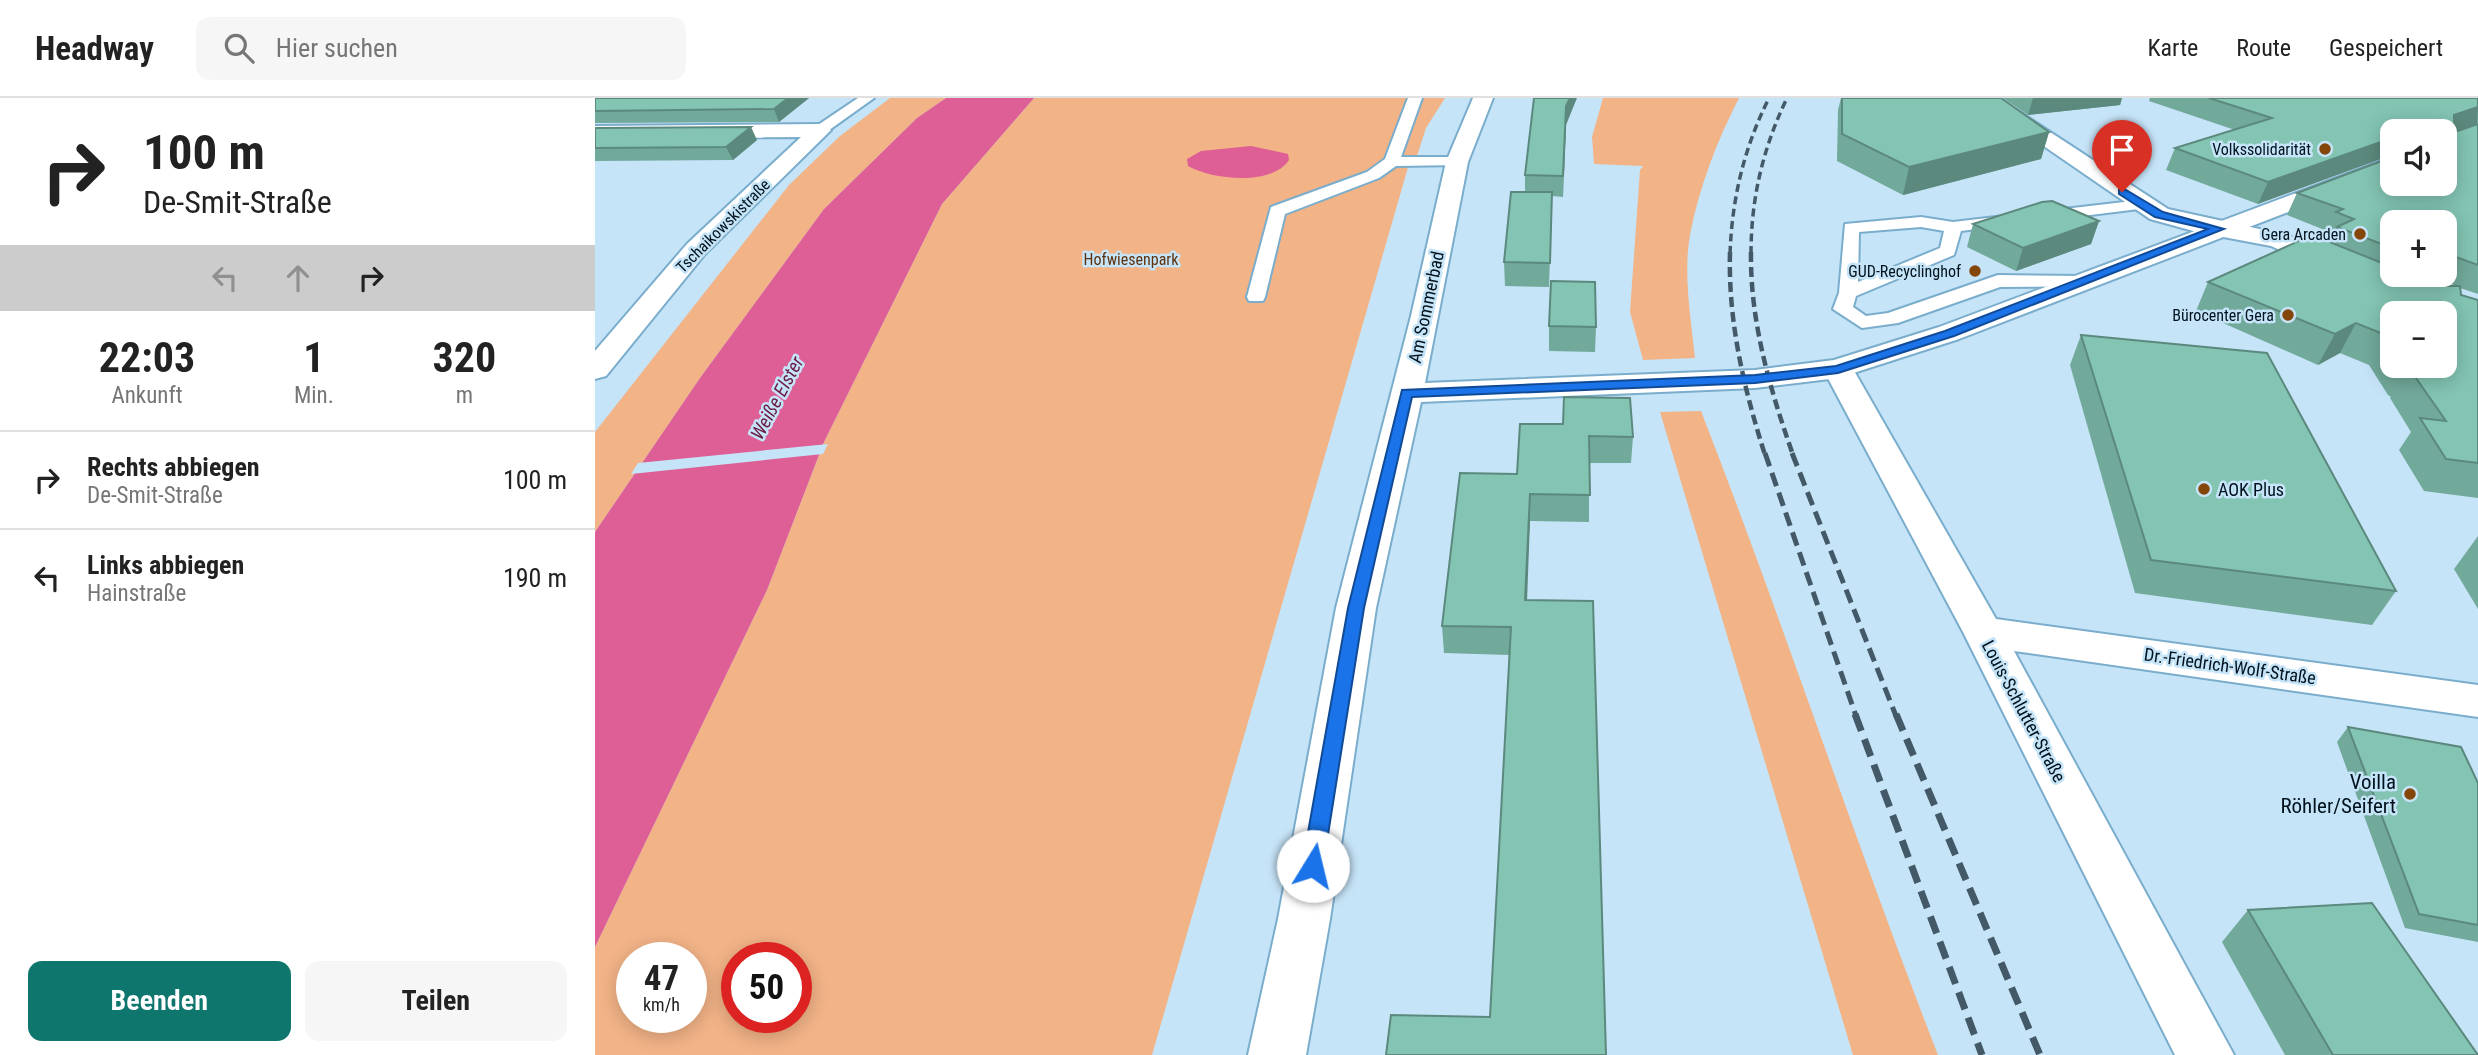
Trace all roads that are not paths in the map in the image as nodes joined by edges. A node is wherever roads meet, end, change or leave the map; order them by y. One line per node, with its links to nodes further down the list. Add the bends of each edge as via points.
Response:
1 (867, 98): 5 (lane, Tschaikowskistraße)
2 (1415, 98): 7 (lane)
3 (1483, 98): 8 (main road, Am Sommerbad)
4 (1984, 98): 10 (main road)
5 (820, 130): 6 (main road); 18 (main road, Tschaikowskistraße, via 696,249)
6 (595, 132)
7 (1392, 161): 8 (lane); 16 (lane, via 1351,185 1277,211)
8 (1457, 162): 19 (main road, Am Sommerbad)
9 (2380, 168): 12 (main road)
10 (2141, 205): 11 (lane); 12 (main road, via 2176,220)
11 (1953, 227): 15 (lane, via 1948,251); 15 (lane, via 1921,222 1851,228)
12 (2218, 229): 13 (main road, via 2278,254); 14 (main road)
13 (2346, 272)
14 (2084, 282): 15 (lane, via 1998,281 1891,319 1862,322 1843,309); 17 (main road)
15 (1848, 293)
16 (1255, 297)
17 (1838, 369): 19 (main road, via 1755,379); 20 (main road, Louis-Schlutter-Straße)
18 (595, 370)
19 (1406, 393): 22 (main road, Am Sommerbad, via 1356,608)
20 (1983, 632): 21 (main road, Dr.-Friedrich-Wolf-Straße); 23 (main road, Louis-Schlutter-Straße)
21 (2478, 701)
22 (1277, 1055)
23 (2206, 1055)

